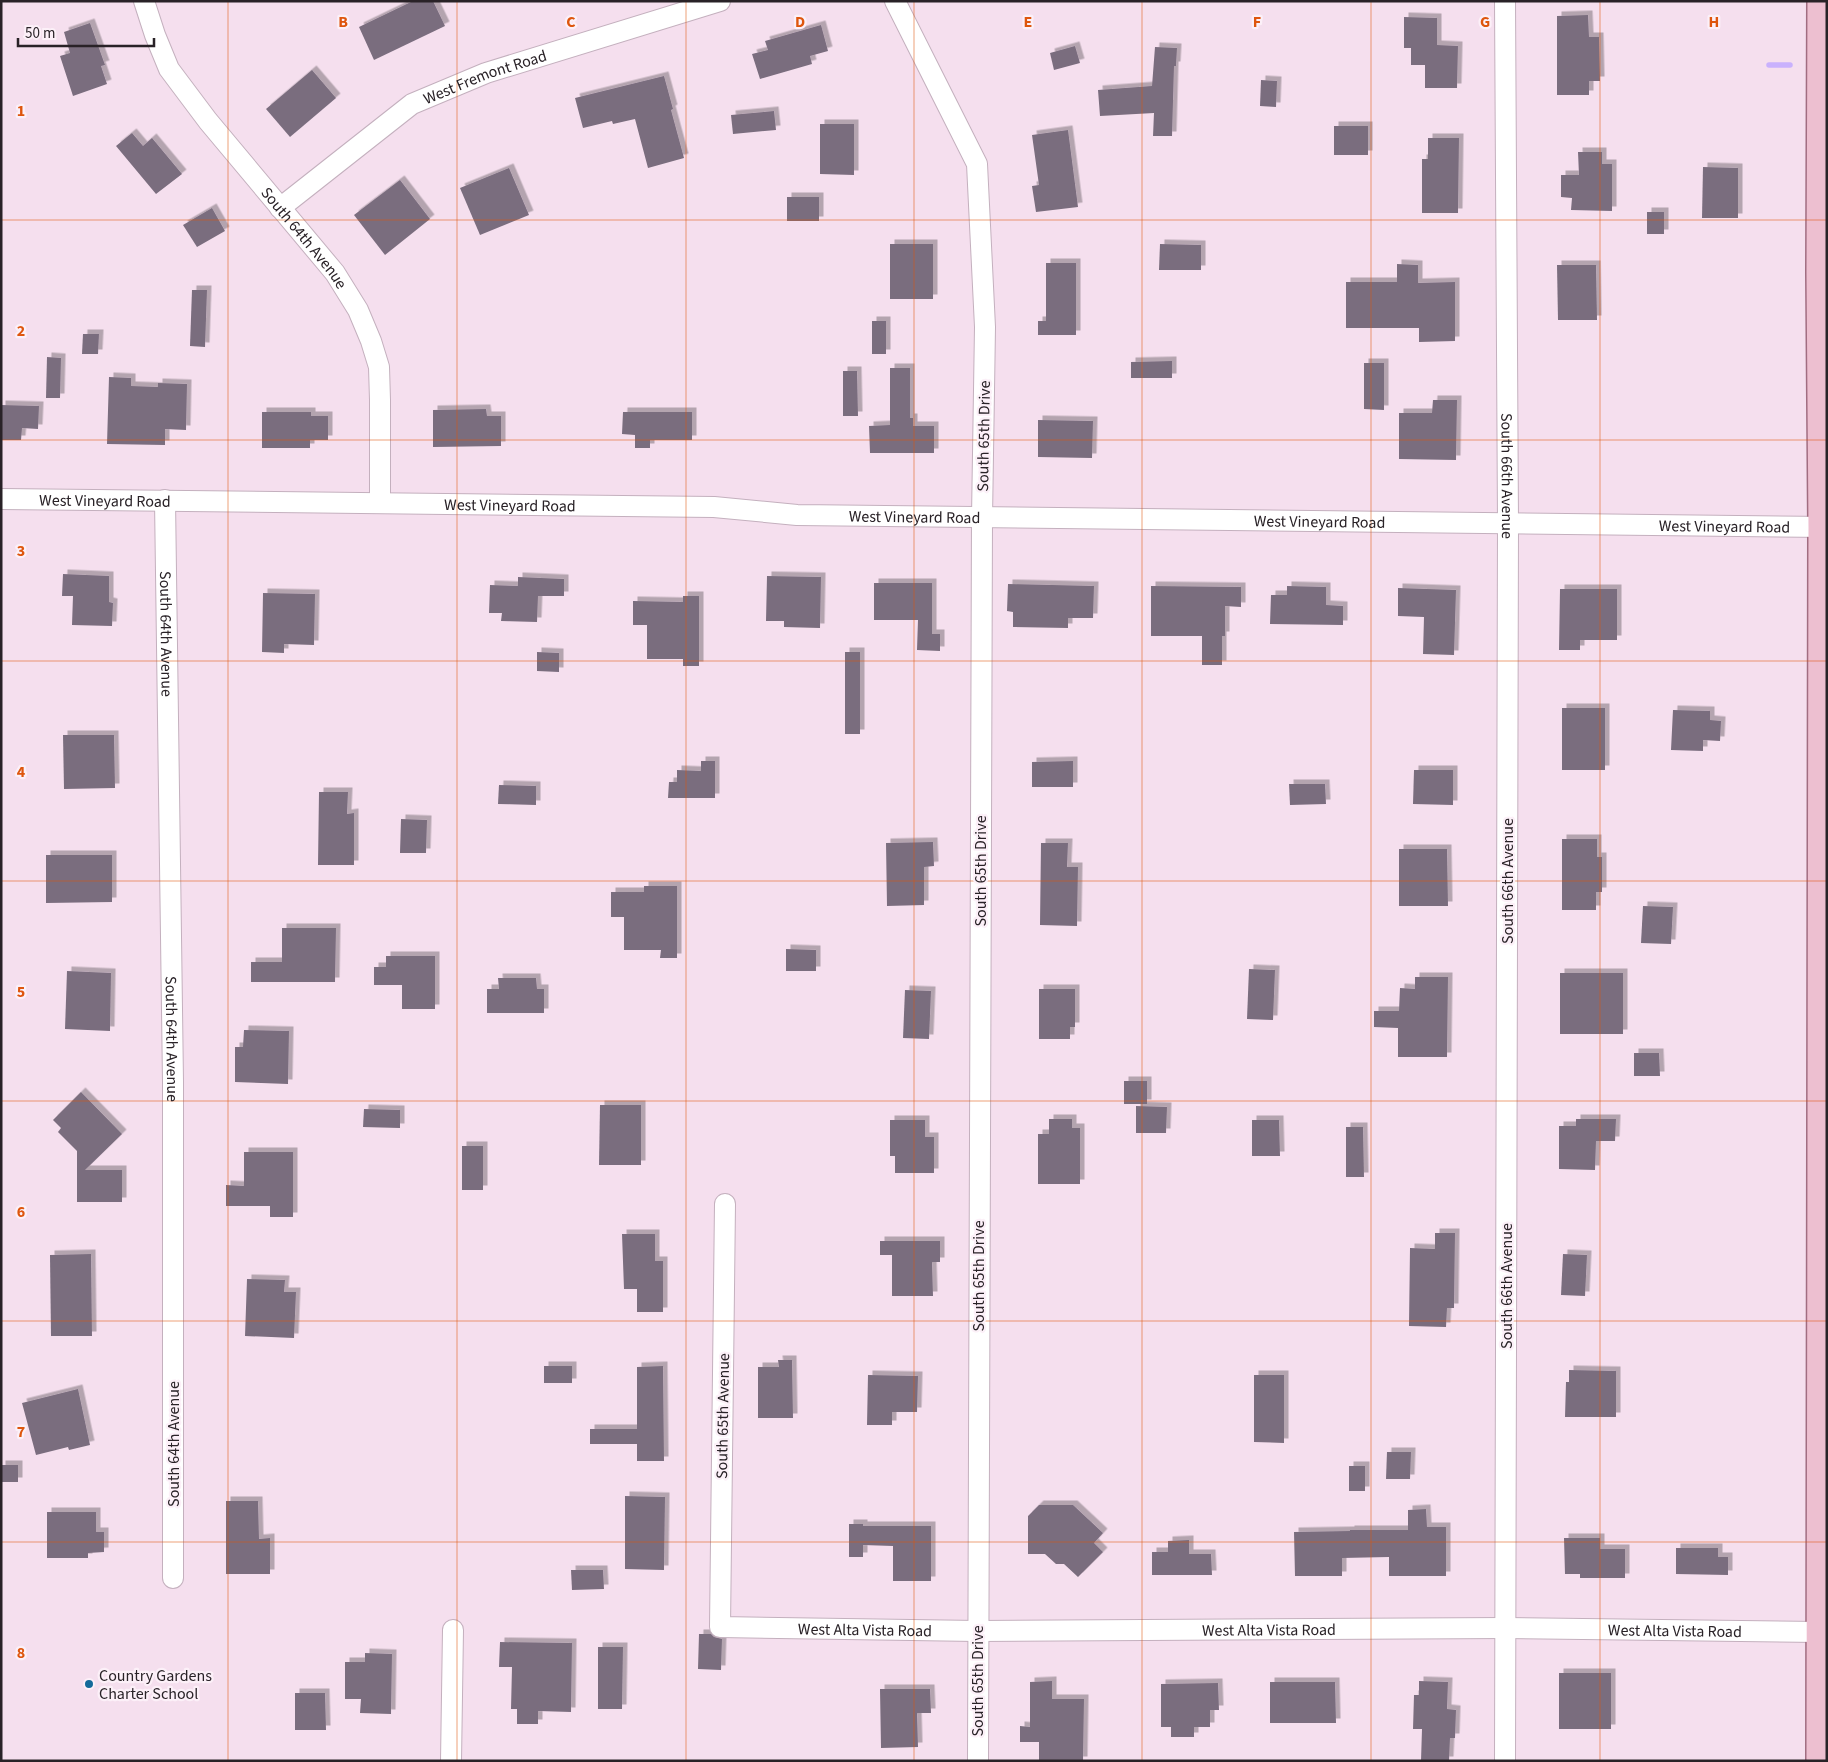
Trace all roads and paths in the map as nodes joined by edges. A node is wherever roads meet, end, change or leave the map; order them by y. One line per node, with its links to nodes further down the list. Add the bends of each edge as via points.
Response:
1 (144, 1): 6 (street, South 64th Avenue, via 169,69)
2 (720, 1): 6 (street, West Fremont Road, via 486,73 412,104)
3 (895, 1): 10 (street, South 65th Drive, via 977,164 985,327)
4 (1505, 1): 11 (street, South 66th Avenue)
5 (1820, 1): 12 (main road)
6 (280, 208): 9 (street, South 64th Avenue, via 335,273 358,310 371,341 379,367)
7 (1, 498): 8 (street, West Vineyard Road)
8 (165, 500): 9 (street, West Vineyard Road); 14 (street, South 64th Avenue, via 173,1082)
9 (380, 503): 10 (street, West Vineyard Road, via 714,507 797,515)
10 (982, 518): 11 (street, West Vineyard Road); 18 (street, South 65th Drive)
11 (1508, 524): 12 (street, West Vineyard Road); 16 (street, South 66th Avenue)
12 (1824, 527): 19 (main road)
13 (725, 1204): 15 (street, South 65th Avenue)
14 (173, 1578)
15 (720, 1627): 18 (street, West Alta Vista Road)
16 (1505, 1628): 18 (street, West Alta Vista Road); 19 (street, West Alta Vista Road); 22 (street, South 66th Avenue)
17 (453, 1630): 20 (street)
18 (977, 1630): 21 (street, South 65th Drive)
19 (1818, 1632): 23 (main road)
20 (452, 1761)
21 (978, 1761)
22 (1505, 1761)
23 (1819, 1761)

